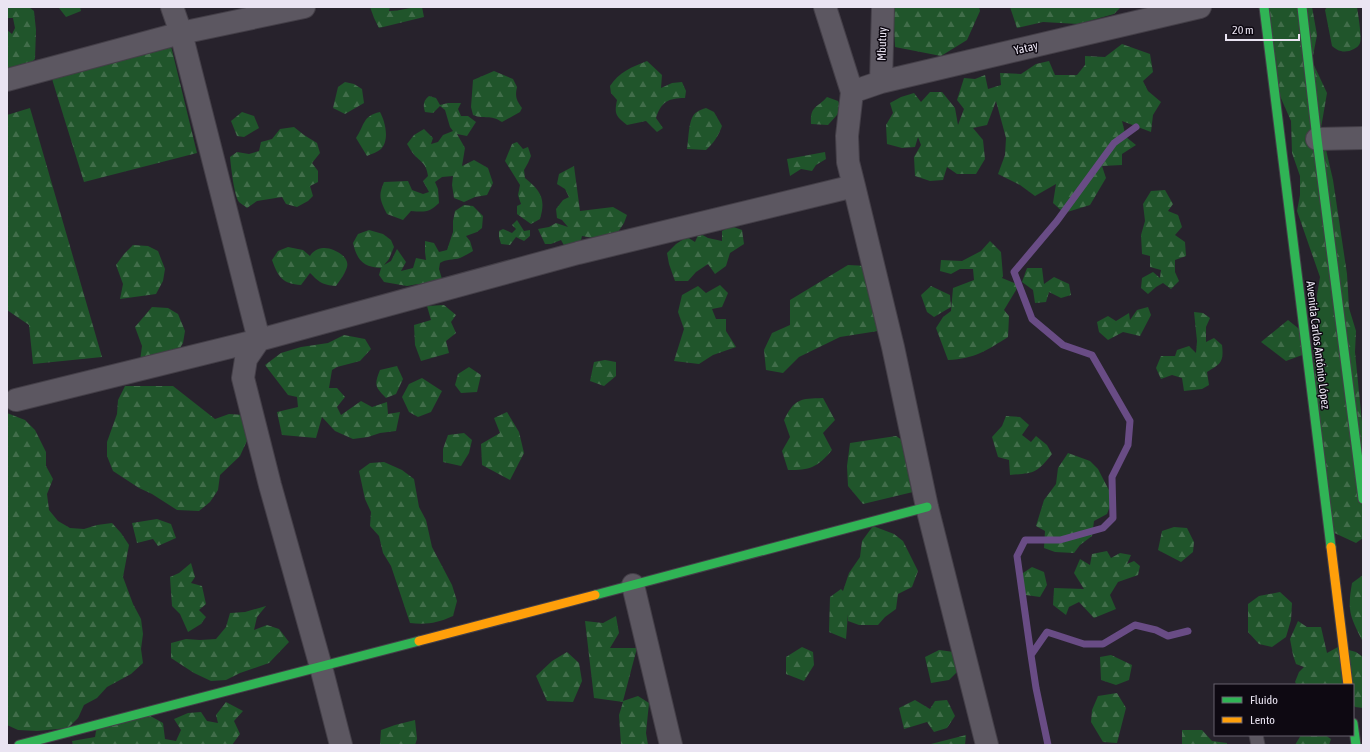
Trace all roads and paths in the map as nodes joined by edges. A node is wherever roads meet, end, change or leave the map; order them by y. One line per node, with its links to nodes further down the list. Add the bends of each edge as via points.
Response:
1 (172, 7): 8 (street)
2 (304, 7): 8 (street)
3 (825, 7): 11 (street)
4 (883, 7): 10 (street, Mbutuy)
5 (1200, 7): 10 (street, Yatay)
6 (1264, 7): 21 (main road, Avenida Carlos António López)
7 (1302, 7): 13 (main road, Avenida Carlos António López)
8 (181, 33): 9 (street); 15 (street)
9 (7, 80)
10 (880, 82): 11 (street, Yatay)
11 (852, 92): 14 (street, via 847,136 848,162)
12 (1363, 138): 13 (street)
13 (1317, 139): 17 (main road, Avenida Carlos António López)
14 (854, 186): 15 (street, via 578,253); 18 (street, via 893,348)
15 (259, 340): 16 (street); 20 (street, via 246,359 243,378)
16 (16, 400)
17 (1363, 499)
18 (927, 507): 19 (main road); 26 (street)
19 (633, 585): 20 (main road); 25 (street)
20 (321, 667): 23 (main road); 24 (street)
21 (1348, 684)
22 (1354, 731): 27 (main road)
23 (19, 745)
24 (341, 745)
25 (671, 745)
26 (988, 745)
27 (1356, 745)

